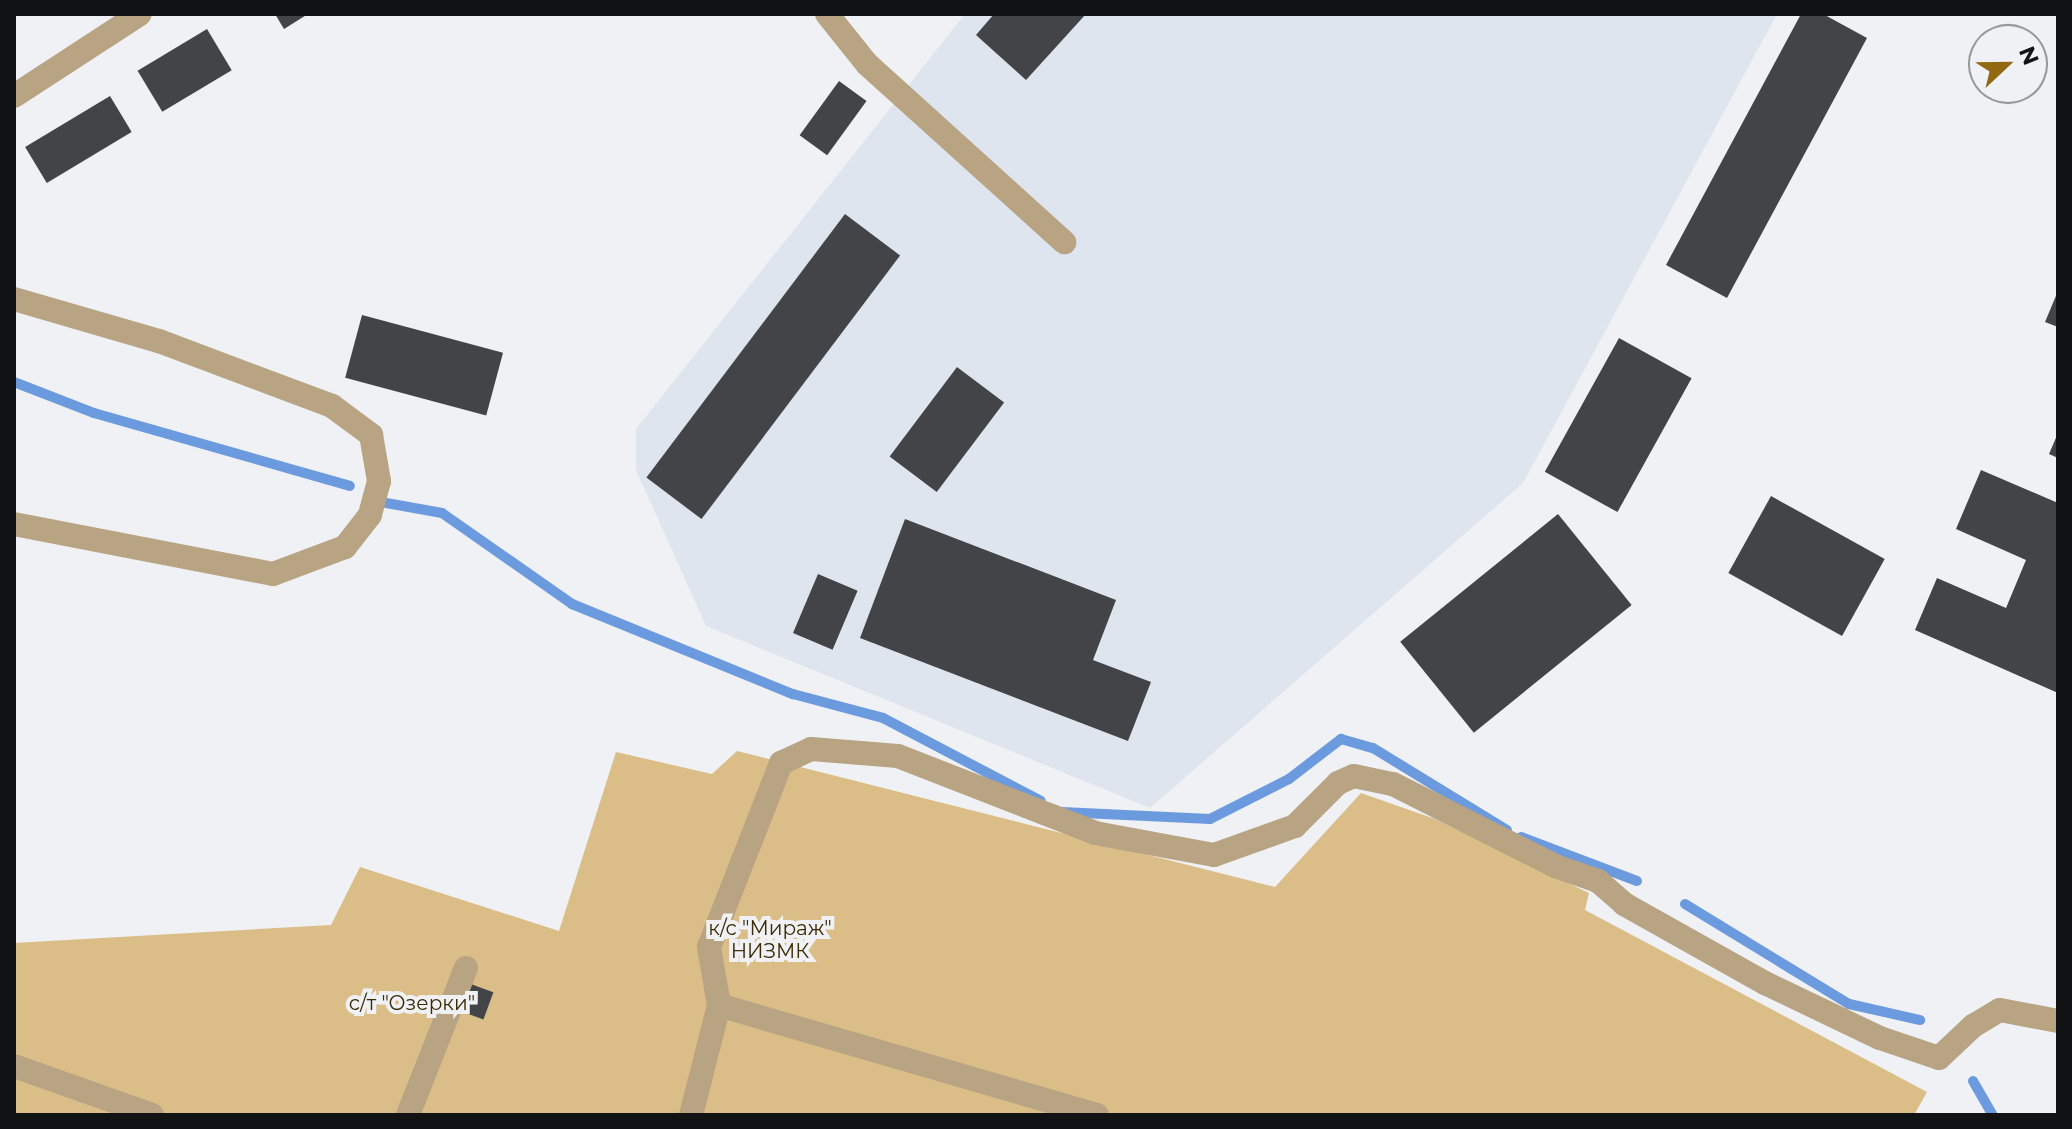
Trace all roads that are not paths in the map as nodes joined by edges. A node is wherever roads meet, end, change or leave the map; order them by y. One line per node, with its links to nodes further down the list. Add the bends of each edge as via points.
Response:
1 (140, 14): 3 (street)
2 (827, 14): 4 (street, via 867,64)
3 (14, 96)
4 (1064, 242)
5 (14, 299): 6 (street, via 159,341 332,406 371,435 379,481 370,515 345,547 273,574)
6 (14, 524)
7 (466, 968): 12 (street)
8 (719, 1005): 9 (street, via 709,947 781,763 811,749 898,756 1095,833 1214,855 1295,826 1338,783 1354,776 1393,784 1555,866 1598,881 1624,904 1765,983 1880,1038 1939,1058 1973,1026 2000,1010); 13 (street); 14 (street)
9 (2058, 1021)
10 (14, 1066): 11 (street)
11 (152, 1115)
12 (408, 1115)
13 (691, 1115)
14 (1097, 1115)

